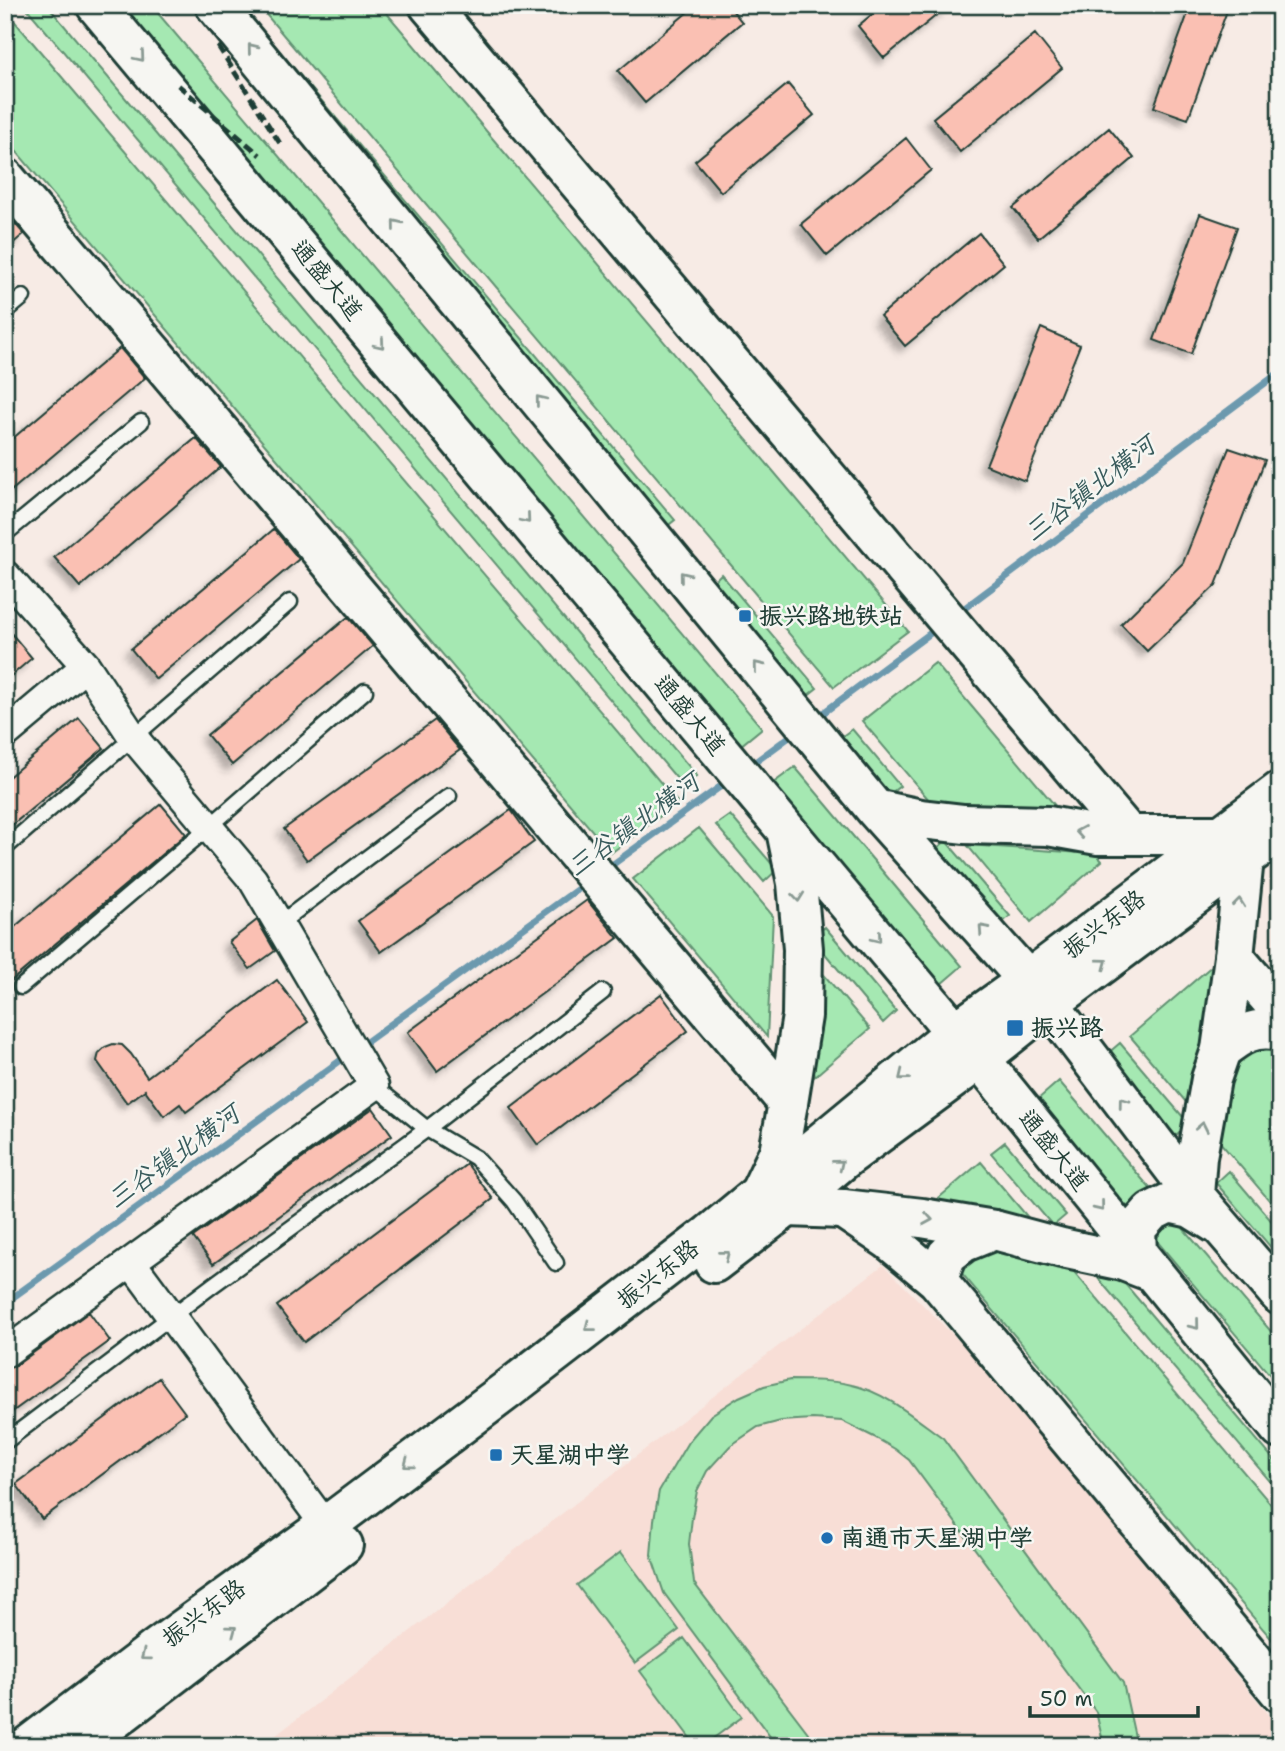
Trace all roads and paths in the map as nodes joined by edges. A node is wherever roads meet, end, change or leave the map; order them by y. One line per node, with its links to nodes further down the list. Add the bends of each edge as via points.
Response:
1 (96, 5): 19 (main road, 通盛大道, one-way to 19)
2 (215, 5): 17 (main road, one-way to 2)
3 (429, 5): 21 (main road)
4 (5, 178): 34 (main road)
5 (23, 297): 6 (lane)
6 (5, 312)
7 (141, 422): 8 (lane)
8 (5, 534)
9 (5, 575): 11 (street)
10 (290, 602): 14 (lane)
11 (86, 666): 13 (street); 14 (street)
12 (365, 691): 18 (lane)
13 (5, 734)
14 (133, 737): 18 (street); 23 (lane)
15 (1280, 791): 22 (main road, 振兴东路)
16 (449, 796): 24 (lane)
17 (875, 809): 21 (main road, one-way to 17, via 1048,826 964,824); 28 (main road, one-way to 17)
18 (209, 827): 24 (street, via 253,880); 26 (lane)
19 (786, 830): 31 (main road, 通盛大道, one-way to 31); 34 (main road, one-way to 34, via 803,949 802,1016)
20 (1280, 832): 22 (main road, 振兴东路)
21 (1129, 835): 22 (main road)
22 (1233, 847): 25 (main road, one-way to 22); 28 (main road, 振兴东路)
23 (5, 848)
24 (279, 924): 33 (street)
25 (1234, 957): 29 (main road); 32 (main road)
26 (21, 987)
27 (603, 992): 35 (lane)
28 (1039, 992): 31 (main road, 振兴东路); 36 (main road, one-way to 28)
29 (1280, 1011)
30 (1280, 1031): 32 (main road, via 1264,1028 1241,1034)
31 (968, 1046): 37 (main road, 振兴东路); 43 (main road, 通盛大道, one-way to 43)
32 (1220, 1050): 36 (main road, one-way to 32, via 1197,1157)
33 (361, 1065): 35 (lane); 41 (street)
34 (788, 1103): 37 (main road)
35 (427, 1129): 42 (lane, via 477,1158 514,1201); 46 (lane)
36 (1194, 1195): 39 (main road)
37 (773, 1200): 38 (main road); 50 (main road, 振兴东路, via 710,1234 517,1383)
38 (843, 1209): 40 (main road, one-way to 40); 44 (main road)
39 (1222, 1228): 43 (main road, via 1191,1208 1169,1203 1151,1212 1136,1229); 45 (main road)
40 (994, 1230): 43 (main road); 44 (main road, via 947,1255)
41 (131, 1262): 46 (street); 47 (street)
42 (556, 1263)
43 (1145, 1263): 48 (main road, 通盛大道, one-way to 48)
44 (937, 1280): 51 (main road)
45 (1280, 1295)
46 (172, 1317): 49 (lane); 50 (street)
47 (5, 1353)
48 (1280, 1429)
49 (5, 1441)
50 (334, 1536): 52 (main road, 振兴东路, one-way to 52, via 157,1647); 53 (main road, 振兴东路, one-way to 50)
51 (1280, 1692)
52 (28, 1746)
53 (80, 1746)

